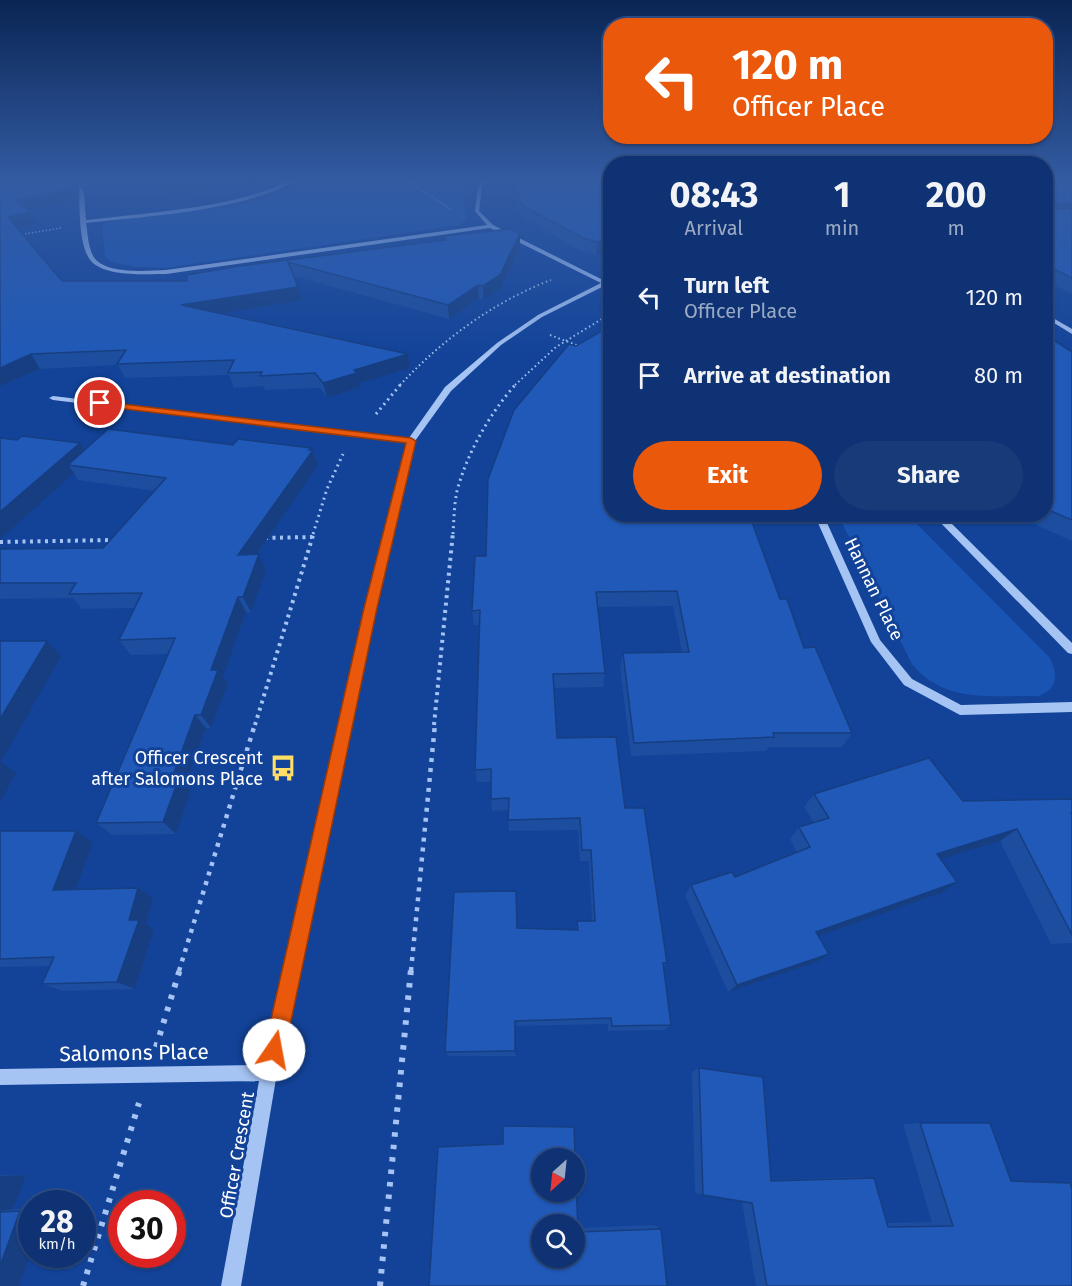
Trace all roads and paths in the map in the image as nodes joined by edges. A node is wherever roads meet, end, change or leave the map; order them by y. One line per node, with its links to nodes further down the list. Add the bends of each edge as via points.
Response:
1 (88, 239): 2 (street, via 92,259 99,265 144,273)
2 (398, 239)
3 (517, 239): 4 (street)
4 (603, 280)
5 (603, 284): 9 (street, Officer Crescent)
6 (603, 318): 12 (path)
7 (1053, 320): 10 (street)
8 (1072, 325): 10 (street)
9 (526, 326): 12 (path); 15 (street, Officer Crescent, via 448,389)
10 (1062, 326): 11 (street)
11 (1072, 332)
12 (564, 340): 13 (path); 30 (path, via 531,366 501,399 473,450 457,492)
13 (583, 348)
14 (53, 398): 15 (street)
15 (411, 441): 25 (street, Officer Crescent)
16 (347, 444): 19 (path)
17 (822, 522): 24 (street, Hannan Place, via 876,642 908,681 960,710)
18 (944, 522): 23 (street)
19 (312, 537): 20 (path); 26 (path)
20 (264, 538)
21 (122, 540): 22 (path)
22 (1, 543)
23 (1072, 650)
24 (1072, 707)
25 (269, 1073): 26 (street, Salomons Place); 29 (street, Officer Crescent)
26 (147, 1075): 27 (street, Salomons Place); 28 (path)
27 (0, 1077)
28 (83, 1286)
29 (231, 1286)
30 (380, 1286)

